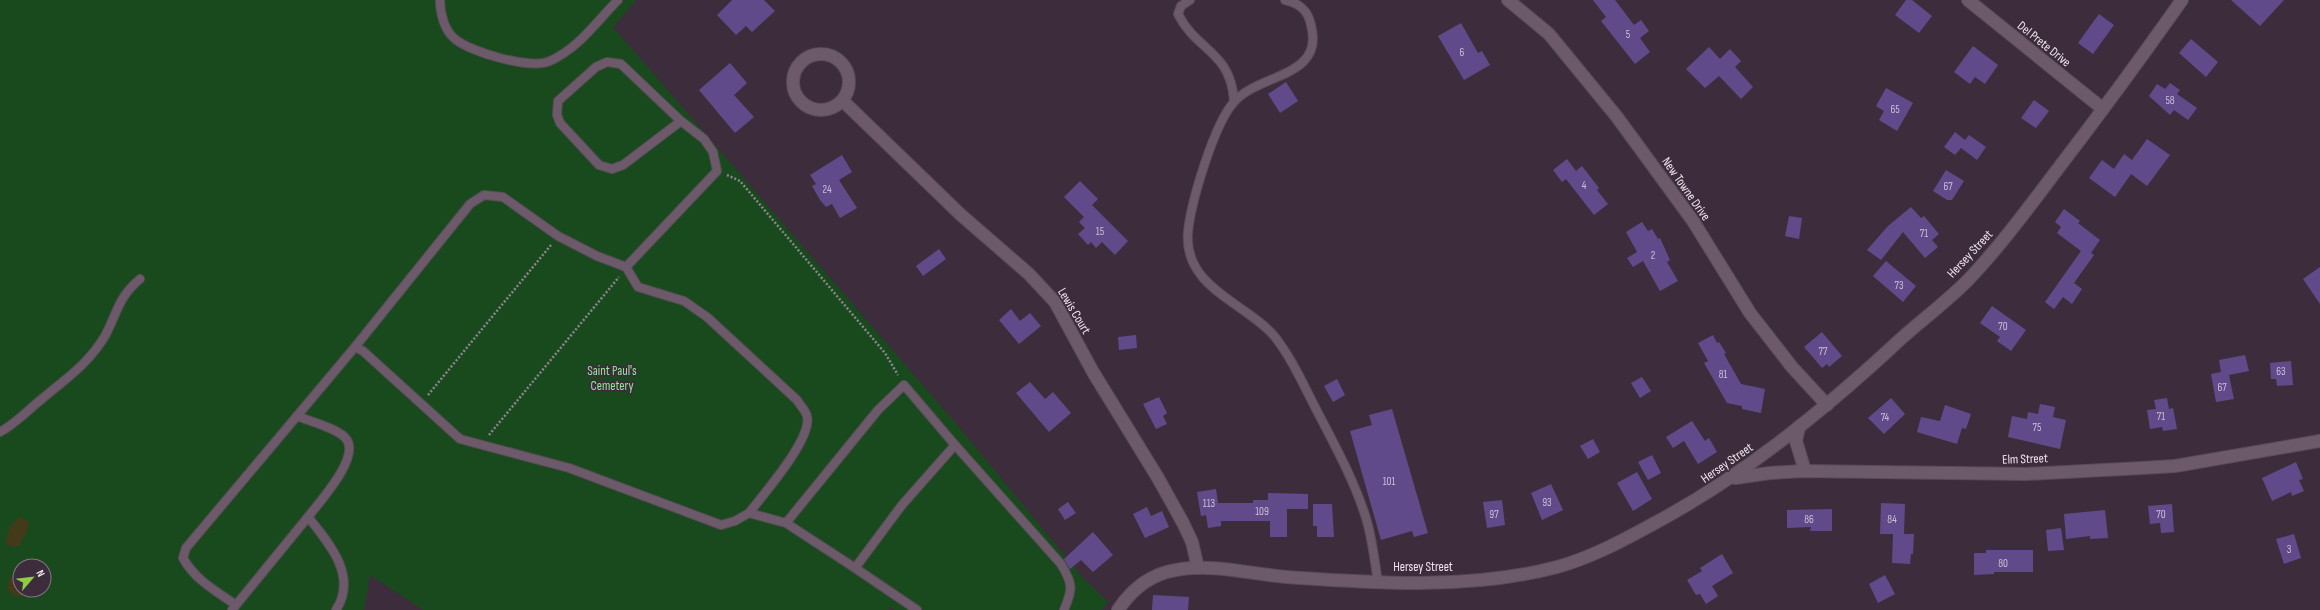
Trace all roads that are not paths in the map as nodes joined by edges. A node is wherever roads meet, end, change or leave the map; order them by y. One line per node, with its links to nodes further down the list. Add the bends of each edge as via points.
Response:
1 (440, 0): 2 (lane, via 444,25 454,39 493,56 533,65 548,62 578,44)
2 (618, 0)
3 (1190, 0): 9 (lane, via 1181,6 1178,14 1191,33 1214,53 1223,65 1233,90)
4 (1285, 0): 9 (lane, via 1303,8 1309,18 1314,36 1314,47 1310,55 1296,67 1253,88)
5 (1508, 0): 15 (street, New Towne Drive, via 1549,34 1617,118 1693,221 1750,313 1788,362)
6 (1968, 0): 10 (street, Del Prete Drive)
7 (2182, 0): 10 (street, Hersey Street)
8 (844, 101): 8 (street, via 849,89 849,76 838,60 820,54 805,59 798,65 794,73 793,86 797,98 803,105 811,109 829,110); 27 (street, Lewis Court, via 961,214 1029,274 1055,302 1093,372 1183,523 1192,542)
9 (1234, 101): 28 (lane, via 1212,144 1195,198 1188,233 1192,258 1212,288 1265,326 1296,369 1328,430 1364,511 1370,531)
10 (2103, 109): 15 (street, Hersey Street, via 2022,218 1968,279)
11 (681, 121): 11 (lane, via 621,64 607,62 596,67 558,101 556,115 560,123 599,165 612,169 623,165); 12 (lane, via 709,145 717,171)
12 (626, 267): 14 (lane, via 597,256 558,236 503,197 484,195 470,204); 23 (lane, via 638,287 684,301 707,317 797,400 807,416 807,426 798,447)
13 (140, 279): 18 (lane, via 131,286 116,309 105,335 80,369 43,398 24,417)
14 (355, 347): 16 (lane); 23 (lane, via 363,351 460,439 569,468 721,525)
15 (1827, 405): 17 (street, Hersey Street)
16 (297, 416): 24 (lane, via 339,432 347,440 349,451 347,464); 29 (lane, via 186,548 184,558 196,577)
17 (1799, 427): 21 (street, via 1796,441); 22 (street, Hersey Street)
18 (0, 432)
19 (2320, 442): 21 (street, Elm Street, via 2174,466 2142,468 2018,474)
20 (955, 445): 25 (lane, via 904,385 878,410); 26 (lane, via 902,505); 32 (lane, via 1062,564 1070,578 1071,592)
21 (1805, 471): 22 (street, Elm Street)
22 (1729, 479): 28 (street, Hersey Street, via 1708,494 1632,536 1559,566 1487,579)
23 (749, 513): 25 (lane)
24 (308, 517): 29 (lane); 30 (lane, via 341,565 344,584 342,601)
25 (786, 523): 26 (lane)
26 (855, 568): 31 (lane)
27 (1198, 568): 28 (street, Hersey Street, via 1285,577); 33 (street, Hersey Street, via 1156,575 1136,588)
28 (1378, 582)
29 (234, 608)
30 (336, 610)
31 (917, 610)
32 (1064, 610)
33 (1118, 610)

